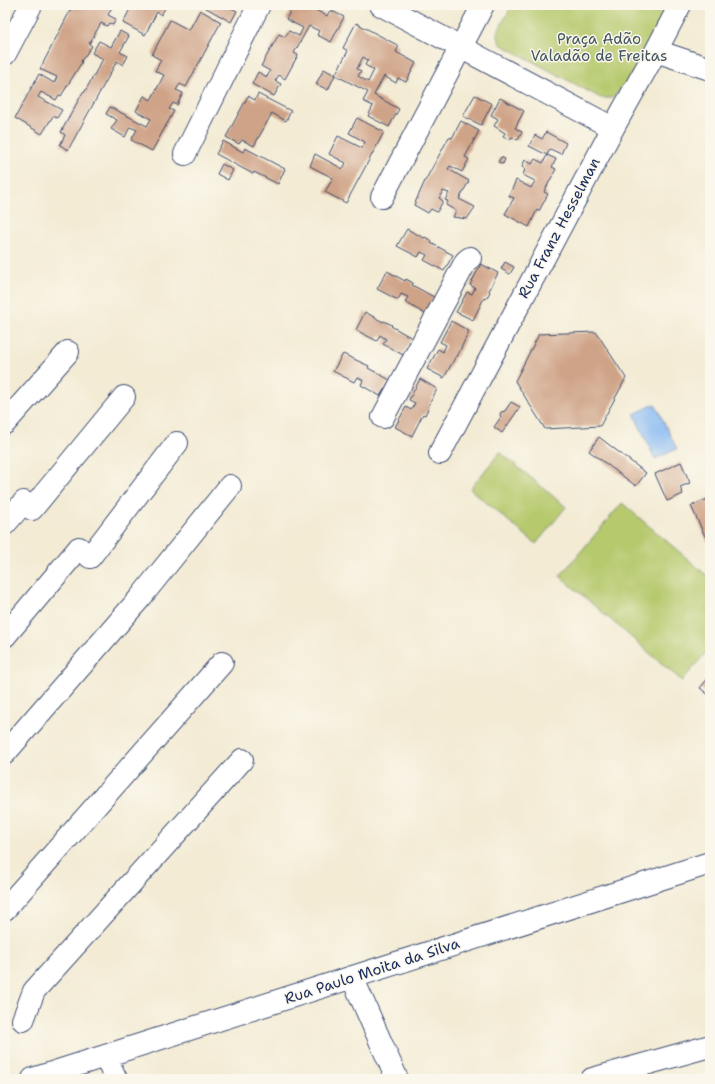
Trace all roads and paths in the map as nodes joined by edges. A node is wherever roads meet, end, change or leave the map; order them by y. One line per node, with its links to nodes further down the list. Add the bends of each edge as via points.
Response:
1 (31, 5): 8 (street)
2 (259, 5): 11 (street)
3 (381, 5): 6 (street)
4 (483, 5): 6 (street)
5 (680, 5): 7 (street, Rua Franz Hesselman)
6 (461, 47): 10 (street); 12 (street)
7 (656, 51): 9 (street); 10 (street, Rua Franz Hesselman)
8 (5, 54)
9 (710, 69)
10 (613, 128): 19 (street, Rua Franz Hesselman)
11 (185, 154)
12 (382, 196)
13 (470, 258): 16 (street, via 466,261)
14 (68, 352): 17 (street)
15 (124, 397): 21 (street, via 28,506)
16 (383, 417)
17 (5, 423)
18 (177, 442): 22 (street, via 85,552)
19 (440, 453)
20 (230, 486): 24 (street, via 140,598)
21 (5, 524)
22 (5, 636)
23 (222, 663): 27 (street)
24 (5, 753)
25 (242, 760): 29 (street, via 34,991)
26 (710, 863): 28 (street, Rua Paulo Moita da Silva)
27 (5, 909)
28 (352, 977): 31 (street, Rua Paulo Moita da Silva); 34 (street)
29 (23, 1020)
30 (710, 1046): 35 (street)
31 (105, 1056): 32 (street, Rua Paulo Moita da Silva); 33 (street)
32 (33, 1079)
33 (116, 1079)
34 (397, 1079)
35 (592, 1079)

